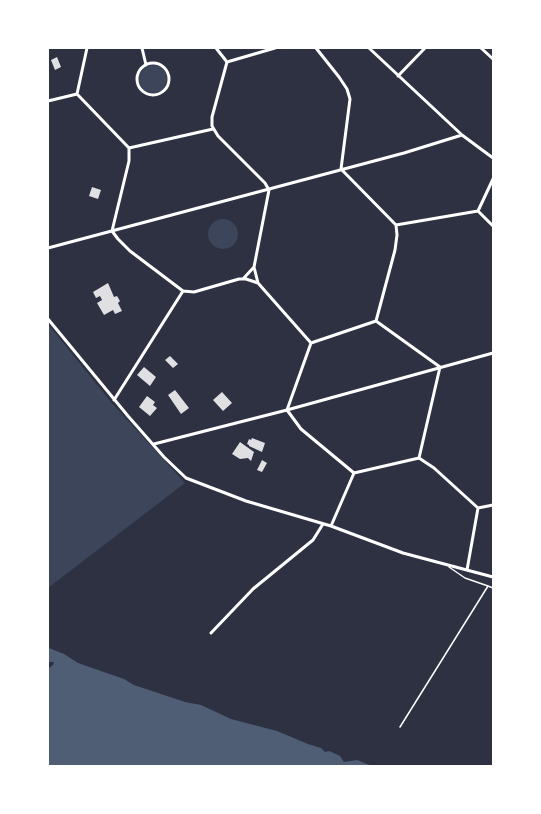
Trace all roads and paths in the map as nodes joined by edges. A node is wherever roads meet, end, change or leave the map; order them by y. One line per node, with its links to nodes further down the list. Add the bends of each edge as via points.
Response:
1 (87, 48): 13 (street)
2 (142, 48): 11 (street)
3 (216, 48): 10 (street)
4 (275, 48): 10 (street)
5 (316, 48): 19 (street, via 347,89 350,99)
6 (369, 48): 12 (street)
7 (425, 48): 12 (street)
8 (481, 48): 9 (street)
9 (493, 59)
10 (227, 62): 15 (street, via 212,117)
11 (146, 65): 11 (street, via 158,64 167,70 169,81 165,89 155,94 146,92 139,84 138,74)
12 (398, 76): 16 (street)
13 (77, 94): 14 (street); 17 (street)
14 (48, 101)
15 (213, 130): 17 (street); 21 (street)
16 (462, 135): 18 (street); 19 (street)
17 (129, 148): 25 (street, via 129,161)
18 (493, 158)
19 (341, 169): 21 (street); 23 (street)
20 (493, 179): 22 (street)
21 (269, 190): 25 (street); 27 (street)
22 (478, 211): 23 (street); 24 (street)
23 (396, 225): 32 (street, via 395,250)
24 (493, 226)
25 (112, 231): 26 (street); 30 (street, via 130,251)
26 (48, 248)
27 (254, 267): 28 (street); 29 (street)
28 (242, 279): 29 (street); 30 (street, via 194,292)
29 (258, 283): 33 (street)
30 (183, 291): 36 (street)
31 (48, 319): 36 (street)
32 (376, 321): 33 (street); 35 (street)
33 (311, 343): 37 (street)
34 (493, 354): 35 (street)
35 (440, 367): 37 (street); 39 (street)
36 (114, 400): 38 (street)
37 (287, 410): 38 (street); 40 (street, via 301,429)
38 (154, 444): 43 (street, via 186,478 246,501)
39 (419, 458): 40 (street); 42 (street, via 434,468)
40 (354, 473): 44 (street)
41 (493, 506): 42 (street)
42 (478, 508): 46 (street)
43 (323, 524): 44 (street); 50 (street, via 313,540 253,589)
44 (331, 526): 45 (street, via 403,553)
45 (448, 566): 46 (street); 48 (lane, via 465,578)
46 (467, 570): 47 (street)
47 (493, 577)
48 (488, 586): 49 (lane); 51 (lane)
49 (493, 588)
50 (211, 633)
51 (400, 727)

